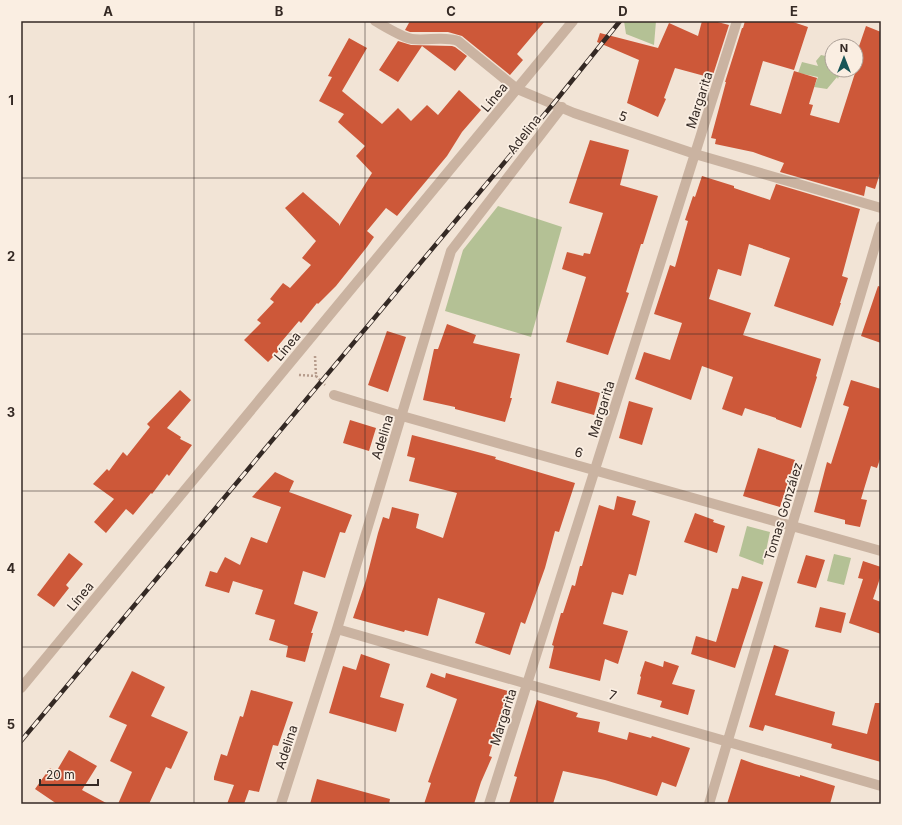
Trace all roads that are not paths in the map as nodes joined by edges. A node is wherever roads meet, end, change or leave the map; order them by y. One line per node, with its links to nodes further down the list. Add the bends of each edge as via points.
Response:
1 (375, 21): 4 (street, 5, via 409,39 451,38 458,41)
2 (573, 21): 4 (street, Línea)
3 (737, 21): 6 (street, Margarita)
4 (517, 89): 5 (street, 5); 16 (street, Línea)
5 (562, 107): 6 (street, 5); 10 (street, Adelina, via 451,251)
6 (695, 154): 7 (street, 5); 11 (street, Margarita)
7 (881, 208)
8 (881, 226): 12 (street, Tomas González)
9 (334, 395): 10 (street, 6)
10 (402, 416): 11 (street, 6); 14 (street, Adelina)
11 (595, 470): 12 (street, 6); 15 (street, Margarita)
12 (792, 526): 13 (street, 6); 17 (street, Tomas González)
13 (881, 551)
14 (337, 629): 15 (street, 7); 19 (street, Adelina)
15 (527, 684): 17 (street, 7); 20 (street, Margarita)
16 (21, 688)
17 (728, 742): 18 (street, 7); 21 (street, Tomas González)
18 (881, 786)
19 (281, 804)
20 (489, 804)
21 (709, 804)

